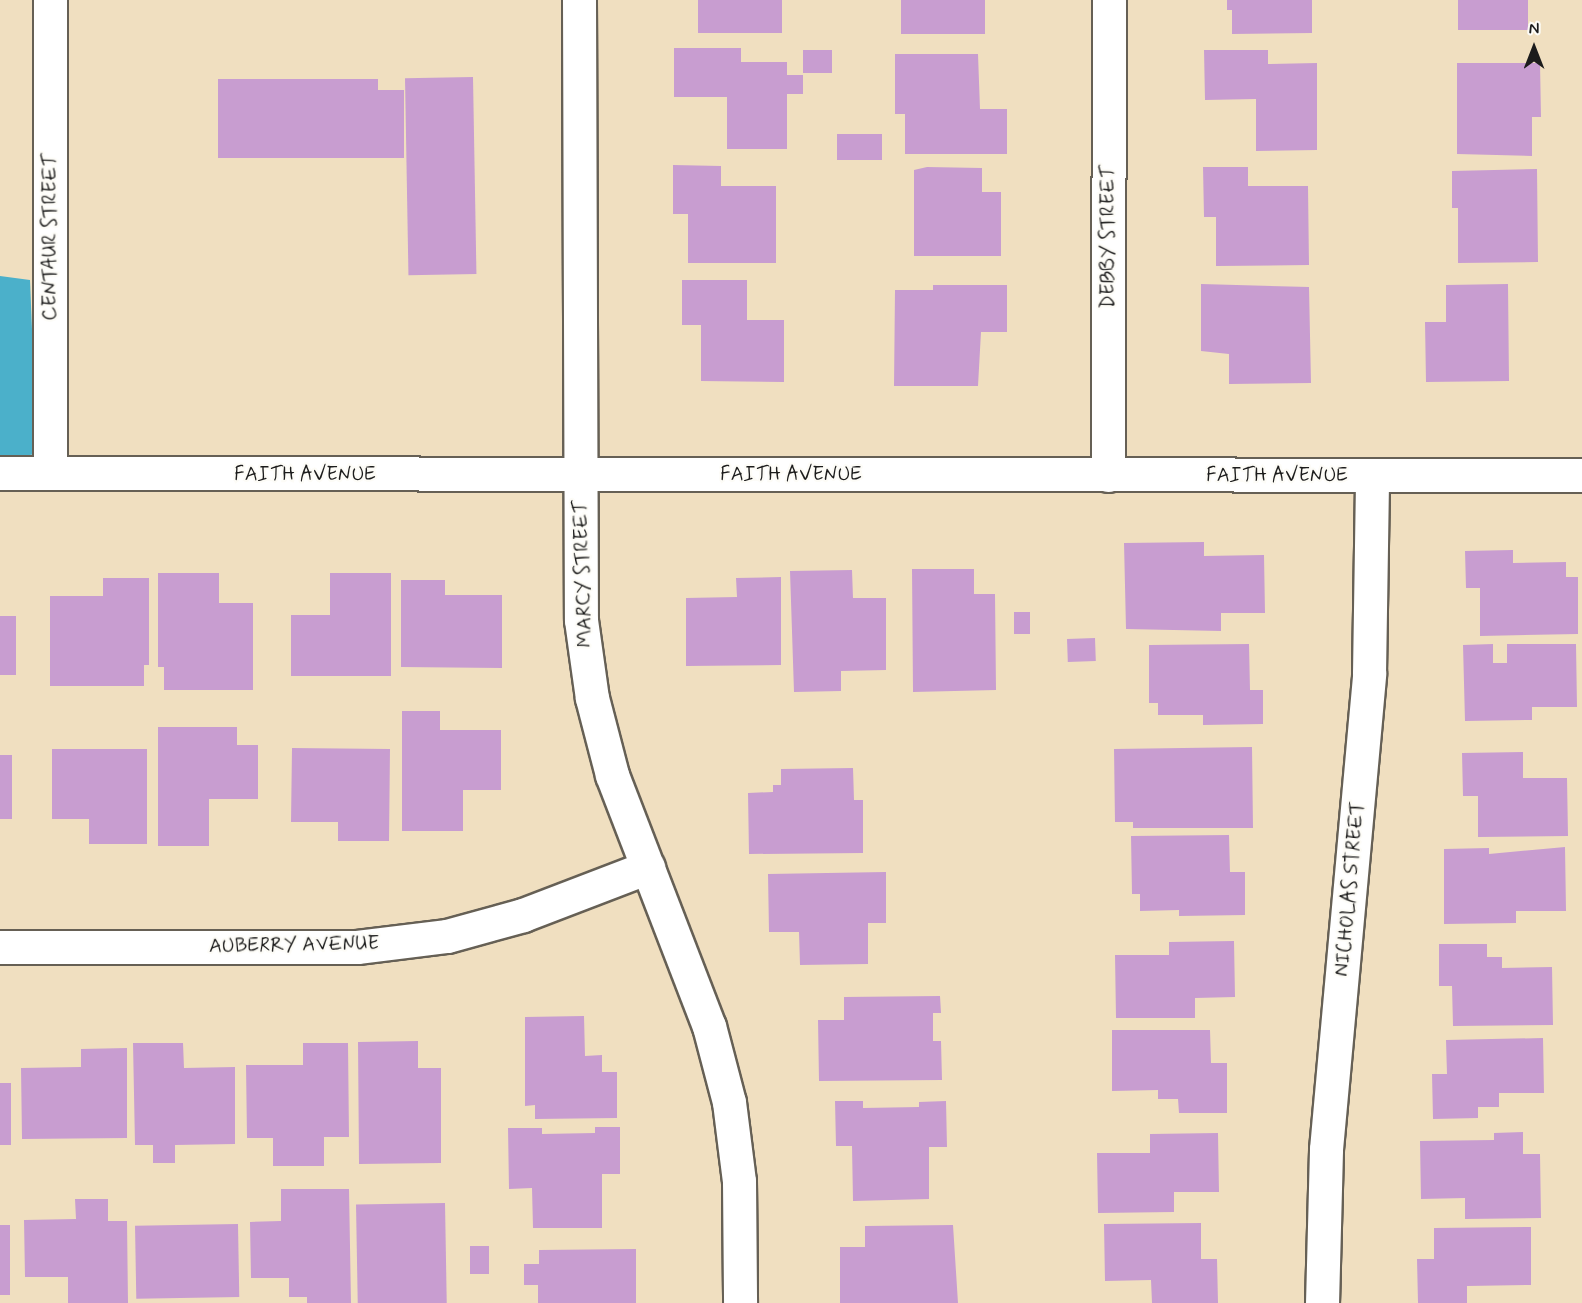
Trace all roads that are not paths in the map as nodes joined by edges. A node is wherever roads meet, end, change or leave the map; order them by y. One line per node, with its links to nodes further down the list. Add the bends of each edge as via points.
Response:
1 (50, 0): 5 (street, CENTAUR STREET)
2 (579, 0): 6 (street, MARCY STREET)
3 (1109, 0): 7 (street, DEBBY STREET)
4 (0, 473): 5 (street, FAITH AVENUE)
5 (50, 473): 6 (street, FAITH AVENUE)
6 (579, 474): 7 (street, FAITH AVENUE); 10 (street, MARCY STREET, via 581,620 592,699 612,775)
7 (1108, 475): 8 (street, FAITH AVENUE)
8 (1372, 476): 9 (street, FAITH AVENUE); 13 (street, NICHOLAS STREET, via 1369,673 1326,1149)
9 (1582, 476)
10 (648, 867): 11 (street, AUBERRY AVENUE, via 523,915 447,936 357,946); 12 (street, MARCY STREET, via 709,1026 729,1102 739,1181)
11 (0, 947)
12 (740, 1303)
13 (1322, 1303)

